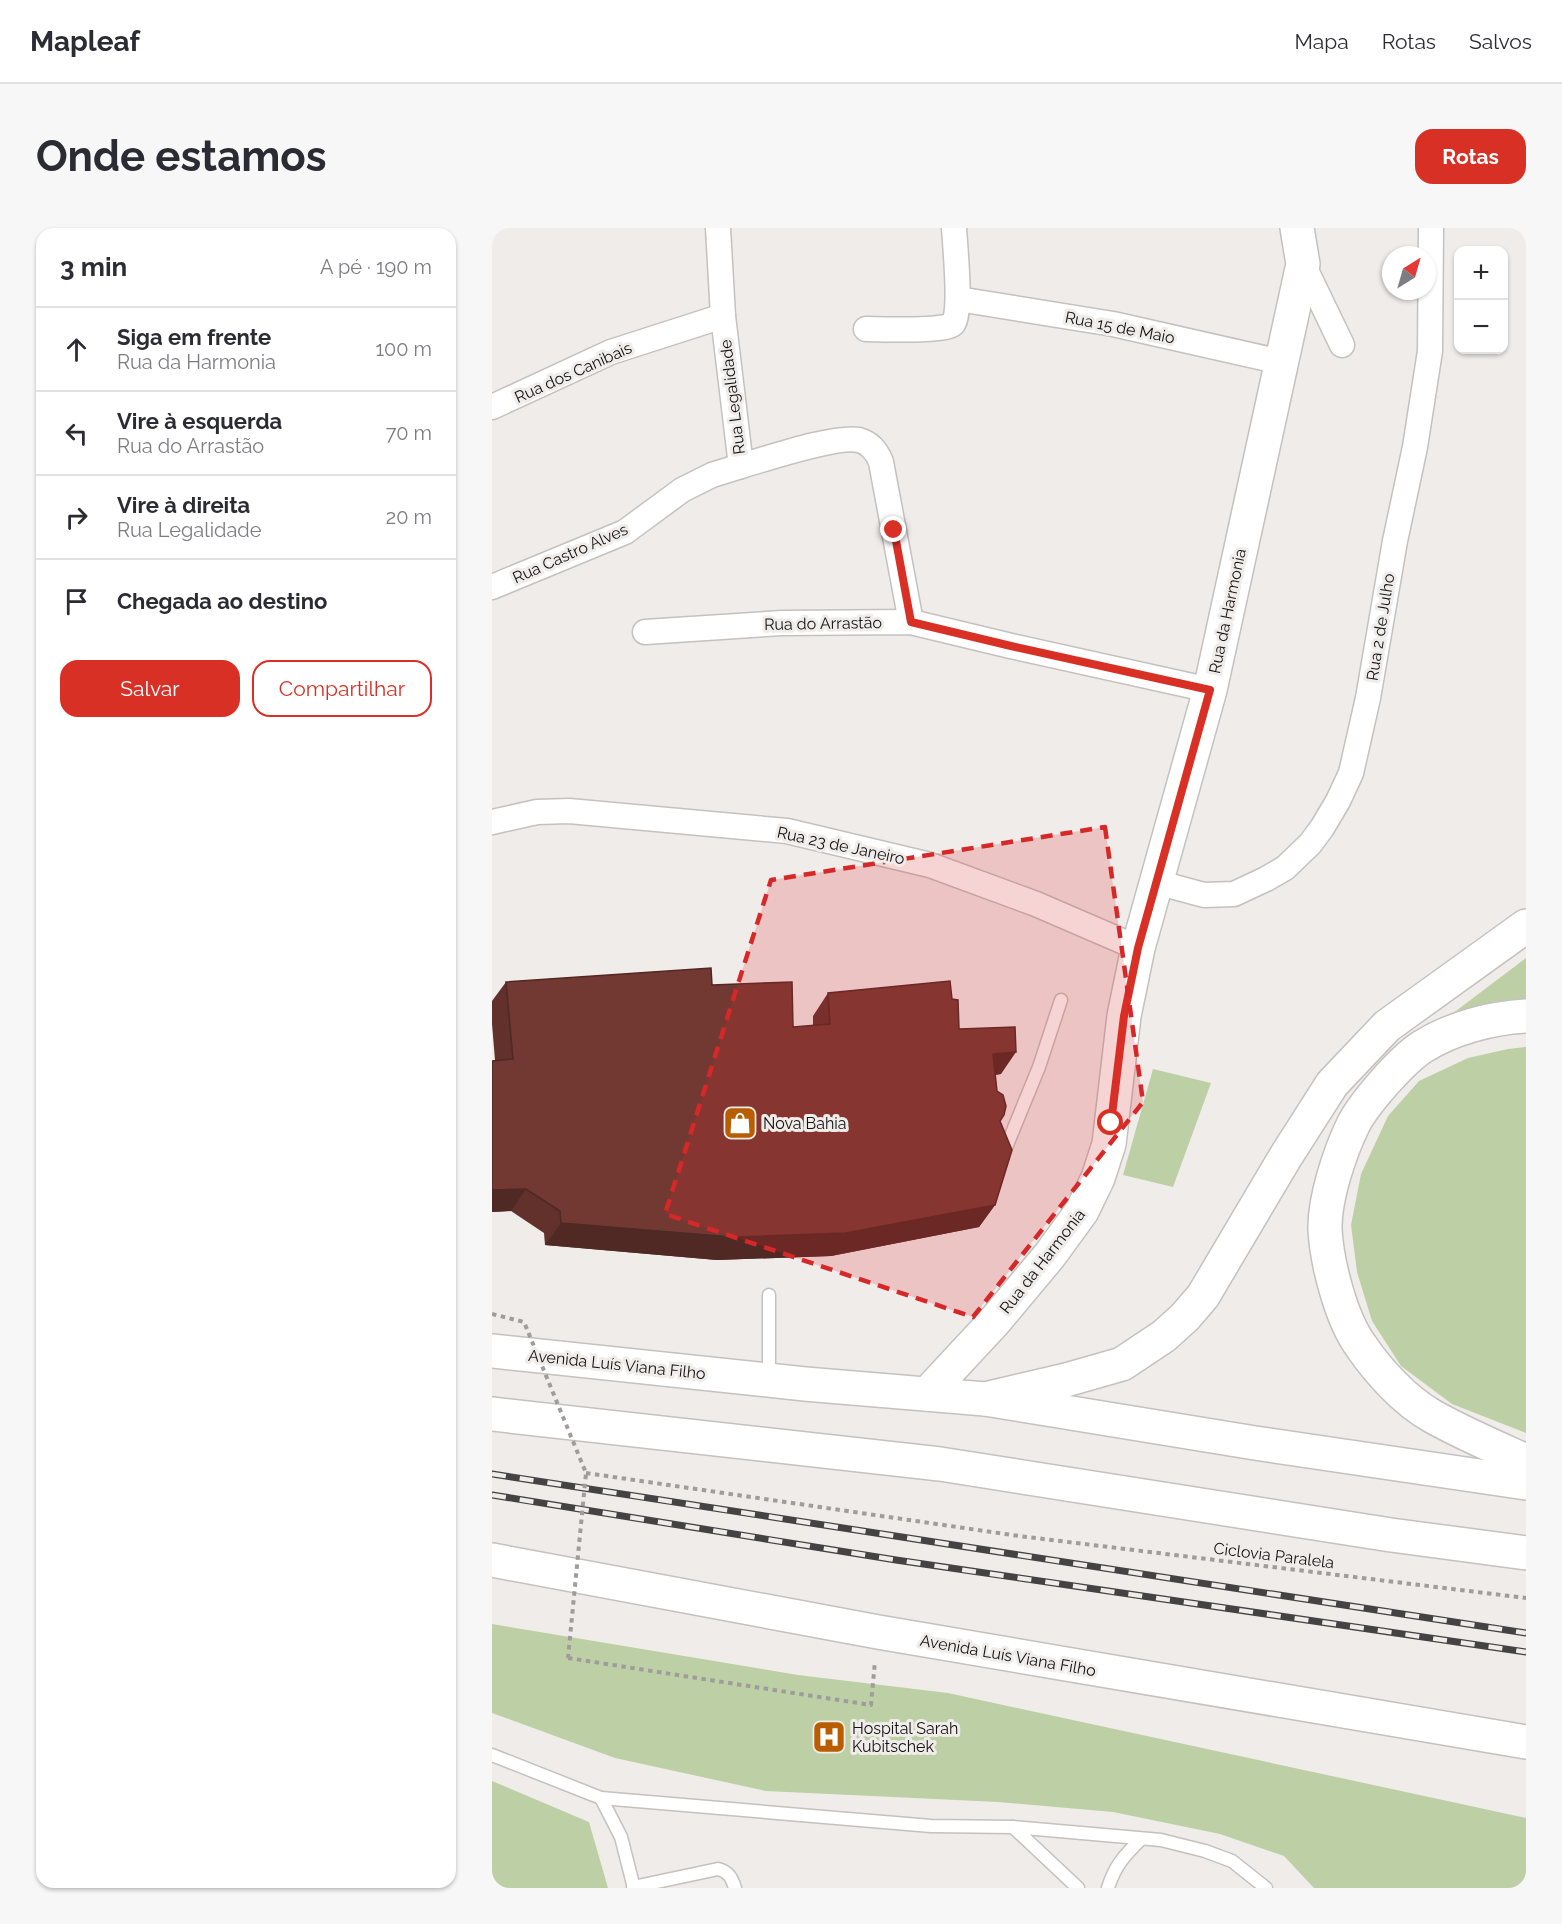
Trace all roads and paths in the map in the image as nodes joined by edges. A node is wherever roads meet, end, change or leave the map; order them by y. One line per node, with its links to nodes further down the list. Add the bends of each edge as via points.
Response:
1 (718, 228): 7 (street, Rua Legalidade)
2 (954, 228): 6 (street)
3 (1297, 228): 5 (main road, Rua da Harmonia)
4 (1431, 228): 18 (street, Rua 2 de Julho, via 1430,351 1351,773 1316,836 1285,868 1266,879 1234,894 1204,895)
5 (1303, 264): 9 (street); 10 (main road, Rua da Harmonia)
6 (958, 299): 8 (street, via 950,326); 10 (street, Rua 15 de Maio, via 1113,324)
7 (723, 316): 11 (street, Rua dos Canibais, via 611,352); 12 (street, Rua Legalidade)
8 (866, 329)
9 (1342, 345)
10 (1281, 362): 16 (main road, Rua da Harmonia)
11 (492, 407)
12 (741, 466): 13 (street, Rua Castro Alves, via 682,490 625,532); 14 (street, Rua Legalidade, via 849,439 870,445 881,462)
13 (492, 587)
14 (911, 622): 15 (street, Rua do Arrastão, via 782,623); 16 (street, Rua do Arrastão)
15 (645, 632)
16 (1210, 690): 18 (main road, Rua da Harmonia)
17 (492, 822): 20 (street, Rua 23 de Janeiro, via 537,812 569,811 787,831 930,865 1036,904)
18 (1156, 882): 20 (main road, Rua da Harmonia)
19 (1526, 926): 29 (main road, via 1387,1026 1332,1084 1203,1296 1164,1336 1122,1364)
20 (1138, 948): 28 (main road, Rua da Harmonia, via 1124,1016 1109,1144 1098,1178 1082,1211 1050,1255)
21 (1061, 1000): 23 (lane)
22 (1526, 1016): 31 (main road, via 1468,1026 1422,1047 1387,1078 1354,1124 1331,1183 1325,1229 1335,1292 1359,1344 1389,1381 1430,1415)
23 (1005, 1150)
24 (769, 1295): 27 (lane)
25 (492, 1314): 32 (path, bridge, via 524,1322)
26 (492, 1351): 27 (main road, Avenida Luís Viana Filho)
27 (769, 1380): 28 (main road, Avenida Luís Viana Filho)
28 (927, 1394): 29 (main road, Avenida Luís Viana Filho)
29 (985, 1400): 33 (main road, Avenida Luís Viana Filho)
30 (492, 1414): 34 (main road, via 940,1464)
31 (1526, 1461)
32 (586, 1473): 36 (path, Ciclovia Paralela, via 1018,1536); 37 (path, bridge, via 568,1658 871,1704)
33 (1526, 1483)
34 (1526, 1553)
35 (492, 1560): 37 (main road, Avenida Luís Viana Filho)
36 (1526, 1598)
37 (878, 1632): 38 (main road, Avenida Luís Viana Filho)
38 (1447, 1728): 39 (main road, Avenida Luís Viana Filho); 40 (main road)
39 (1526, 1742)
40 (1526, 1750)
41 (492, 1755): 42 (lane)
42 (601, 1798): 43 (lane, via 931,1826); 45 (lane, via 621,1837)
43 (1013, 1827): 44 (lane); 47 (lane)
44 (1141, 1839): 48 (lane, via 1113,1870); 49 (lane, via 1161,1840 1232,1861)
45 (634, 1887): 46 (lane, via 718,1869 726,1871)
46 (735, 1888)
47 (1078, 1888)
48 (1108, 1888)
49 (1266, 1888)

